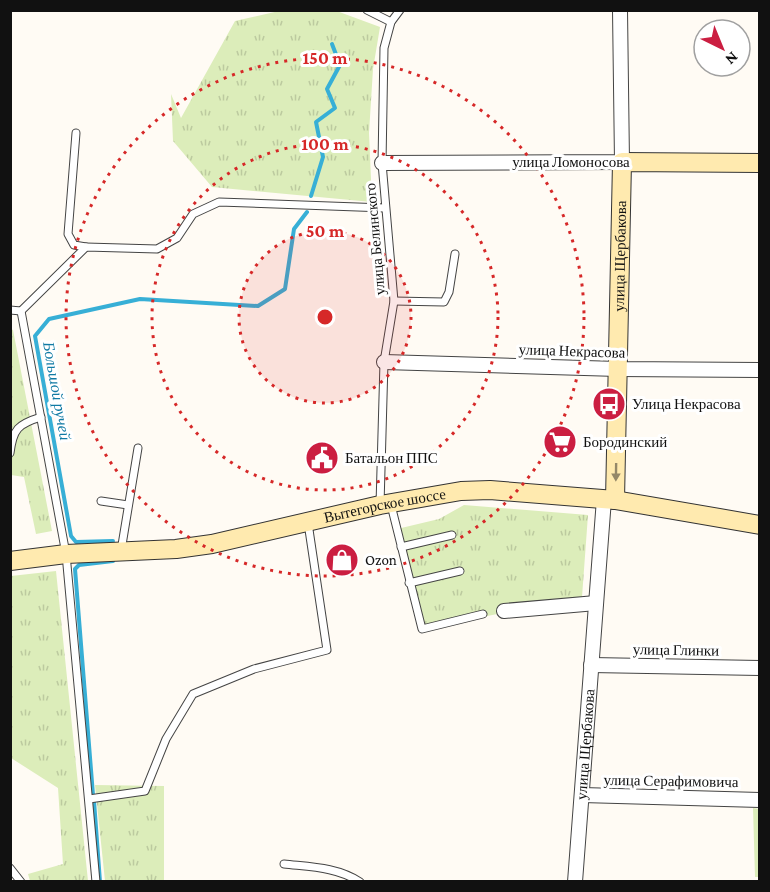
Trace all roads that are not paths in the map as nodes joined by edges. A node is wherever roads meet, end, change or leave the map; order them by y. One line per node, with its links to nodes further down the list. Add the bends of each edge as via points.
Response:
1 (367, 10): 4 (lane)
2 (400, 10): 4 (lane, улица Белинского)
3 (620, 10): 6 (street, улица Щербакова)
4 (391, 22): 7 (lane, улица Белинского, via 384,48)
5 (76, 133): 10 (lane, via 68,234 74,245)
6 (622, 162): 7 (street, улица Ломоносова); 8 (main road, улица Ломоносова); 16 (main road, улица Щербакова)
7 (382, 163): 9 (lane, улица Белинского)
8 (759, 163)
9 (385, 208): 10 (lane, via 219,202 193,214 177,237 157,249); 12 (lane, улица Белинского)
10 (86, 247): 14 (lane)
11 (455, 254): 12 (lane, via 444,302)
12 (394, 301): 15 (lane, улица Белинского)
13 (10, 310): 14 (lane)
14 (21, 311): 18 (lane)
15 (384, 362): 16 (street, улица Некрасова); 23 (lane, улица Белинского)
16 (618, 369): 17 (street, улица Некрасова); 21 (main road, улица Щербакова, one-way to 21)
17 (759, 370)
18 (41, 417): 20 (lane, via 18,427); 30 (lane)
19 (138, 448): 24 (lane)
20 (10, 453)
21 (610, 499): 23 (main road, Вытегорское шоссе, via 490,490); 26 (main road, Вытегорское шоссе); 34 (street, улица Щербакова)
22 (101, 501): 24 (lane)
23 (385, 504): 25 (main road, Вытегорское шоссе); 28 (lane, улица Белинского)
24 (128, 505): 29 (lane)
25 (308, 523): 29 (main road, Вытегорское шоссе, via 212,544); 40 (lane, via 327,650 254,669 193,694 166,739 145,791)
26 (759, 525)
27 (452, 535): 28 (lane)
28 (400, 548): 33 (lane, улица Белинского)
29 (120, 551): 30 (main road, Вытегорское шоссе)
30 (66, 554): 31 (main road, Вытегорское шоссе); 40 (lane)
31 (10, 561)
32 (460, 571): 33 (lane)
33 (409, 583): 36 (lane, улица Белинского, via 422,628)
34 (596, 603): 35 (street); 37 (street, улица Щербакова)
35 (504, 611)
36 (483, 615)
37 (591, 664): 38 (street, улица Глинки); 39 (street, улица Щербакова)
38 (759, 668)
39 (582, 795): 41 (street, улица Серафимовича); 47 (street, улица Щербакова)
40 (89, 799): 45 (lane)
41 (759, 800)
42 (284, 864): 46 (lane, via 336,870)
43 (10, 868): 44 (lane)
44 (21, 882)
45 (96, 882)
46 (360, 882)
47 (575, 882)

